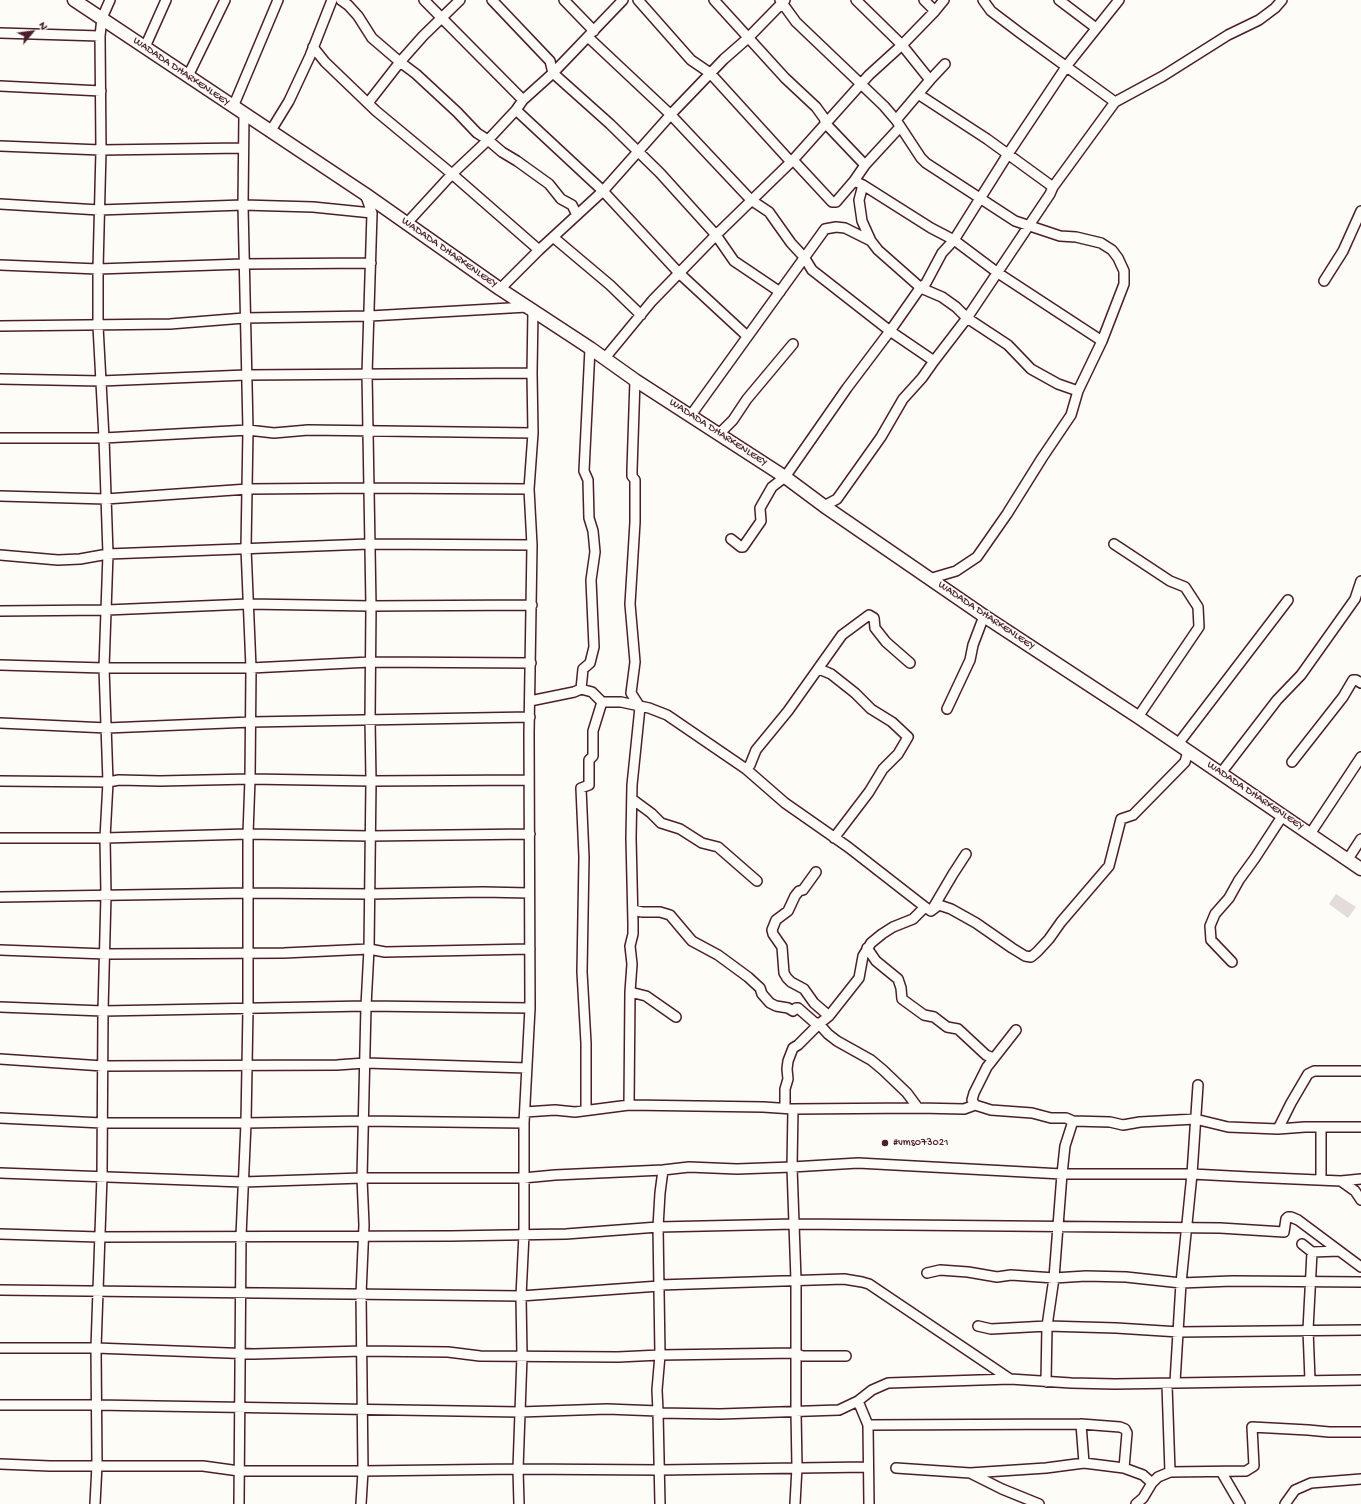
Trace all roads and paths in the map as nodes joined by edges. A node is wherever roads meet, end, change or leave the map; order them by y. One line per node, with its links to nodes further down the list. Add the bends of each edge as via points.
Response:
1 (74, 0): 25 (main road, WADADA DHARKENLEEY)
2 (110, 0): 25 (street)
3 (166, 0): 32 (street)
4 (225, 0): 39 (street)
5 (278, 0): 48 (street)
6 (332, 0): 33 (street)
7 (341, 0): 34 (street, via 358,16 372,38)
8 (424, 0): 24 (street)
9 (460, 0): 24 (street)
10 (492, 0): 37 (street, via 550,61)
11 (564, 0): 28 (street)
12 (622, 0): 28 (street)
13 (638, 0): 38 (street, via 691,60)
14 (714, 0): 30 (street)
15 (856, 0): 31 (street)
16 (924, 0): 23 (street)
17 (944, 0): 23 (street)
18 (983, 0): 36 (street, via 991,11)
19 (1059, 0): 26 (street)
20 (1119, 0): 26 (street)
21 (1282, 0): 46 (street, via 1259,20 1228,35 1163,76)
22 (782, 1): 30 (street); 41 (street, via 796,22)
23 (935, 11): 31 (street)
24 (442, 17): 34 (street); 45 (street)
25 (102, 18): 29 (street); 32 (main road, WADADA DHARKENLEEY)
26 (1096, 28): 36 (street)
27 (0, 33): 29 (street)
28 (591, 34): 37 (street); 51 (street)
29 (100, 36): 43 (street)
30 (748, 38): 38 (street); 53 (street, via 816,107)
31 (902, 46): 40 (street); 41 (street)
32 (145, 47): 39 (main road, WADADA DHARKENLEEY)
33 (313, 47): 47 (street); 54 (street, via 289,102)
34 (400, 62): 47 (street); 55 (street, via 416,74 477,133)
35 (946, 64): 40 (street)
36 (1066, 68): 46 (street); 60 (street)
37 (553, 73): 45 (street); 59 (street)
38 (710, 73): 51 (street); 61 (street)
39 (188, 76): 48 (main road, WADADA DHARKENLEEY)
40 (930, 80): 44 (street)
41 (861, 84): 52 (street); 53 (street)
42 (0, 86): 43 (street)
43 (101, 92): 58 (street)
44 (918, 94): 52 (street); 60 (street)
45 (523, 100): 49 (street)
46 (1115, 102): 66 (street)
47 (368, 104): 63 (street)
48 (233, 107): 50 (main road, WADADA DHARKENLEEY)
49 (516, 110): 55 (street); 67 (street)
50 (244, 114): 54 (main road, WADADA DHARKENLEEY); 57 (street)
51 (670, 115): 59 (street); 70 (street)
52 (898, 123): 62 (street); 69 (street, via 926,163)
53 (826, 124): 61 (street); 62 (street)
54 (270, 132): 68 (main road, WADADA DHARKENLEEY)
55 (488, 140): 63 (street); 76 (street, via 549,184 561,199 572,206)
56 (0, 146): 58 (street)
57 (243, 148): 58 (street); 72 (street)
58 (101, 150): 73 (street)
59 (638, 152): 67 (street); 79 (street)
60 (1008, 154): 66 (street); 69 (street)
61 (792, 161): 64 (street, via 832,202 836,202); 70 (street)
62 (865, 165): 64 (street)
63 (452, 174): 77 (street); 83 (street)
64 (854, 181): 65 (street)
65 (863, 185): 81 (street); 82 (street, via 859,200 862,221)
66 (1053, 187): 78 (street)
67 (603, 191): 76 (street); 89 (street)
68 (365, 194): 75 (street); 77 (main road, WADADA DHARKENLEEY)
69 (980, 198): 78 (street, via 1015,220); 81 (street)
70 (751, 200): 79 (street); 84 (street, via 769,212)
71 (0, 204): 73 (street)
72 (243, 205): 73 (street); 75 (street); 86 (street)
73 (99, 210): 88 (street)
74 (1361, 211): 91 (street, via 1343,252)
75 (372, 213): 85 (street)
76 (577, 215): 80 (street)
77 (407, 223): 93 (main road, WADADA DHARKENLEEY)
78 (1029, 225): 90 (street); 104 (street, via 1060,236 1101,243 1112,250 1118,258 1124,271 1124,284)
79 (716, 235): 89 (street); 94 (street, via 734,261)
80 (553, 237): 83 (street); 96 (street)
81 (954, 240): 90 (street); 92 (street, via 942,253)
82 (871, 241): 84 (street, via 845,228 825,229); 92 (street)
83 (539, 250): 93 (street)
84 (804, 257): 94 (street); 102 (street, via 812,270)
85 (371, 263): 86 (street); 97 (street)
86 (243, 264): 88 (street); 98 (street)
87 (0, 265): 88 (street)
88 (98, 269): 101 (street)
89 (680, 273): 96 (street); 103 (street)
90 (998, 273): 99 (street); 104 (street)
91 (1324, 281)
92 (921, 288): 99 (street, via 942,297); 102 (street)
93 (500, 289): 95 (main road, WADADA DHARKENLEEY)
94 (780, 292): 103 (street)
95 (530, 308): 97 (street); 106 (main road, WADADA DHARKENLEEY); 109 (street)
96 (641, 315): 107 (street)
97 (370, 316): 98 (street); 110 (street)
98 (244, 318): 101 (street); 111 (street)
99 (967, 318): 108 (street); 115 (street, via 1008,345 1031,369 1058,384)
100 (0, 326): 101 (street)
101 (98, 326): 114 (street)
102 (890, 331): 108 (street); 123 (street, via 846,388)
103 (748, 336): 116 (street)
104 (1102, 341): 115 (street)
105 (793, 344): 120 (street)
106 (590, 348): 107 (main road, WADADA DHARKENLEEY); 154 (street, via 584,471 588,480 589,518 595,552 591,580 594,647 590,663 583,669)
107 (605, 358): 113 (main road, WADADA DHARKENLEEY)
108 (934, 361): 129 (street, via 903,399 837,499)
109 (532, 373): 110 (street); 119 (street)
110 (367, 374): 111 (street); 118 (street)
111 (246, 375): 114 (street); 117 (street)
112 (0, 379): 114 (street)
113 (635, 380): 116 (main road, WADADA DHARKENLEEY); 157 (street, via 632,476 635,480 635,522 630,604 635,662 631,693)
114 (100, 381): 122 (street)
115 (1078, 391): 137 (street, via 1071,415 978,557 956,571)
116 (690, 415): 120 (main road, WADADA DHARKENLEEY)
117 (248, 430): 118 (street, via 274,433); 122 (street); 125 (street)
118 (368, 430): 119 (street); 124 (street)
119 (533, 433): 126 (street)
120 (719, 434): 123 (main road, WADADA DHARKENLEEY)
121 (0, 438): 122 (street)
122 (104, 438): 128 (street)
123 (785, 477): 129 (main road, WADADA DHARKENLEEY); 130 (street, via 772,487 760,508 761,521 743,546)
124 (369, 488): 125 (street); 126 (street); 131 (street)
125 (248, 489): 128 (street); 134 (street)
126 (529, 489): 133 (street)
127 (0, 496): 128 (street)
128 (106, 499): 135 (street)
129 (824, 506): 137 (main road, WADADA DHARKENLEEY)
130 (731, 539)
131 (370, 544): 133 (street); 134 (street); 142 (street)
132 (1114, 544): 160 (street, via 1185,588 1198,608 1199,626)
133 (532, 545): 141 (street)
134 (246, 548): 135 (street); 140 (street)
135 (108, 554): 136 (street, via 58,560); 143 (street)
136 (0, 555)
137 (929, 579): 145 (main road, WADADA DHARKENLEEY)
138 (1361, 581): 169 (street, via 1355,599 1301,675 1277,700)
139 (1288, 600): 165 (street)
140 (248, 604): 142 (street); 143 (street); 151 (street)
141 (532, 605): 142 (street); 147 (street)
142 (371, 606): 146 (street)
143 (107, 610): 144 (street); 150 (street)
144 (0, 611)
145 (984, 616): 158 (street, via 970,660); 160 (main road, WADADA DHARKENLEEY)
146 (370, 662): 147 (street); 151 (street); 161 (street)
147 (531, 664): 155 (street)
148 (910, 664): 152 (street, via 886,642 875,628 874,618 869,615 842,635)
149 (0, 665): 150 (street)
150 (104, 668): 151 (street); 164 (street)
151 (251, 668): 162 (street)
152 (819, 669): 168 (street, via 756,750); 183 (street, via 831,674 908,737)
153 (1361, 683): 167 (street, via 1353,680 1343,697)
154 (581, 689): 155 (street); 156 (street, via 592,692)
155 (530, 701): 159 (street)
156 (602, 702): 157 (street, via 621,702); 226 (street, via 593,731 589,785 581,788)
157 (640, 707): 168 (street, via 667,715); 175 (street)
158 (947, 709)
159 (530, 717): 161 (street); 171 (street)
160 (1138, 717): 165 (main road, WADADA DHARKENLEEY)
161 (370, 719): 162 (street); 173 (street)
162 (251, 722): 164 (street); 170 (street)
163 (0, 724): 164 (street)
164 (107, 728): 174 (street)
165 (1183, 748): 169 (main road, WADADA DHARKENLEEY); 195 (street, via 1185,762 1133,816 1120,819 1109,866 1031,957 1025,956 951,909 939,905)
166 (1361, 757): 179 (street)
167 (1292, 762)
168 (746, 769): 183 (street, via 785,803)
169 (1221, 773): 176 (main road, WADADA DHARKENLEEY)
170 (250, 779): 173 (street); 174 (street); 177 (street)
171 (529, 780): 173 (street); 178 (street)
172 (0, 781): 174 (street)
173 (371, 781): 180 (street)
174 (108, 782): 182 (street)
175 (632, 800): 189 (street, via 651,812 661,823 680,829 702,843 718,847); 196 (street)
176 (1283, 815): 179 (main road, WADADA DHARKENLEEY); 203 (street, via 1229,898 1215,914 1210,926 1211,940)
177 (248, 834): 180 (street); 182 (street); 190 (street)
178 (530, 834): 180 (street); 192 (street)
179 (1310, 834): 186 (main road, WADADA DHARKENLEEY)
180 (370, 836): 191 (street)
181 (0, 838): 182 (street)
182 (105, 838): 193 (street)
183 (834, 838): 195 (street)
184 (1361, 839): 186 (street)
185 (966, 854): 195 (street)
186 (1348, 859): 187 (main road, WADADA DHARKENLEEY)
187 (1361, 868)
188 (816, 872): 210 (street, via 803,890 795,896 791,908 776,920 772,930 782,947 786,978 804,988 814,1004)
189 (757, 881)
190 (248, 893): 191 (street); 193 (street); 201 (street)
191 (370, 894): 192 (street); 198 (street)
192 (529, 894): 199 (street)
193 (106, 895): 194 (street); 202 (street)
194 (0, 897)
195 (928, 909): 197 (street, via 882,934)
196 (633, 910): 204 (street); 212 (street, via 670,915 692,941 748,977 760,988 770,1003 793,1011 798,1008)
197 (867, 948): 210 (street, via 862,956 859,978); 214 (street, via 876,961 898,979 902,999 924,1015 934,1017 947,1027 958,1030 986,1055)
198 (369, 949): 199 (street, via 385,952); 201 (street); 205 (street)
199 (530, 949): 207 (street)
200 (0, 950): 202 (street)
201 (248, 952): 202 (street); 208 (street)
202 (106, 954): 209 (street)
203 (1232, 962)
204 (630, 992): 211 (street, via 646,996); 222 (street)
205 (366, 1006): 207 (street); 208 (street); 216 (street)
206 (0, 1007): 209 (street)
207 (530, 1008): 219 (street)
208 (248, 1009): 209 (street); 217 (street)
209 (103, 1011): 218 (street)
210 (829, 1016): 212 (street)
211 (676, 1017)
212 (819, 1024): 224 (street, via 793,1048 790,1054 785,1089); 225 (street, via 837,1041 871,1060 883,1070)
213 (1016, 1030): 214 (street)
214 (993, 1058): 223 (street, via 974,1093 972,1100)
215 (0, 1059): 218 (street)
216 (365, 1063): 217 (street); 219 (street); 230 (street)
217 (247, 1065): 218 (street); 233 (street)
218 (103, 1066): 232 (street)
219 (527, 1068): 227 (street)
220 (1361, 1071): 237 (street, via 1314,1071 1308,1074)
221 (1198, 1085): 229 (street)
222 (629, 1105): 224 (street); 226 (street)
223 (975, 1105): 225 (street, via 964,1109); 231 (street, via 991,1110 1032,1113)
224 (789, 1108): 225 (street); 238 (street)
225 (918, 1108)
226 (586, 1110): 227 (street)
227 (525, 1112): 234 (street)
228 (0, 1118): 232 (street)
229 (1195, 1120): 231 (street, via 1123,1125); 237 (street, via 1228,1127); 242 (street)
230 (364, 1121): 233 (street); 234 (street); 244 (street)
231 (1073, 1121): 241 (street, via 1065,1146)
232 (102, 1123): 233 (street); 243 (street)
233 (246, 1123): 249 (street)
234 (524, 1123): 245 (street)
235 (1321, 1127): 236 (street); 237 (street); 247 (street)
236 (1361, 1127)
237 (1278, 1129)
238 (792, 1167): 239 (street, via 689,1167); 241 (street, via 858,1163); 251 (street)
239 (663, 1170): 245 (street); 253 (street)
240 (0, 1173): 243 (street)
241 (1062, 1174): 242 (street); 252 (street)
242 (1192, 1174): 247 (street); 254 (street)
243 (102, 1176): 249 (street); 259 (street)
244 (362, 1178): 245 (street); 249 (street); 258 (street)
245 (523, 1178): 256 (street)
246 (1361, 1179): 248 (street)
247 (1321, 1180): 248 (street)
248 (1341, 1181): 250 (street)
249 (243, 1182): 257 (street)
250 (1361, 1200)
251 (795, 1224): 252 (street); 253 (street); 266 (street)
252 (1058, 1226): 254 (street); 265 (street)
253 (658, 1227): 256 (street, via 566,1234); 270 (street)
254 (1187, 1228): 261 (street, via 1284,1232 1286,1220 1291,1217); 269 (street)
255 (0, 1234): 259 (street)
256 (524, 1234): 258 (street); 275 (street)
257 (242, 1236): 258 (street); 259 (street); 273 (street)
258 (363, 1236): 274 (street)
259 (99, 1237): 272 (street)
260 (1302, 1244): 262 (street)
261 (1339, 1251): 262 (street); 263 (street)
262 (1312, 1252): 267 (street)
263 (1361, 1267)
264 (927, 1273): 265 (street, via 940,1270 998,1277 1011,1275)
265 (1054, 1278): 269 (street, via 1086,1276); 277 (street)
266 (796, 1280): 270 (street); 285 (street); 289 (street, via 853,1280 869,1284)
267 (1310, 1281): 268 (street); 269 (street); 278 (street)
268 (1361, 1282)
269 (1181, 1283): 280 (street)
270 (659, 1286): 275 (street); 286 (street)
271 (0, 1290): 272 (street)
272 (97, 1292): 273 (street); 282 (street)
273 (241, 1293): 274 (street); 284 (street)
274 (362, 1294): 275 (street); 283 (street)
275 (521, 1296): 287 (street)
276 (978, 1326): 277 (street, via 991,1329)
277 (1047, 1326): 280 (street); 292 (street)
278 (1308, 1330): 279 (street); 280 (street); 290 (street)
279 (1361, 1330)
280 (1179, 1332): 293 (street)
281 (0, 1348): 282 (street)
282 (96, 1348): 284 (street); 296 (street)
283 (363, 1351): 284 (street); 287 (street); 298 (street)
284 (240, 1353): 297 (street)
285 (796, 1353): 286 (street); 288 (street, via 802,1356); 301 (street)
286 (660, 1355): 287 (street); 300 (street)
287 (522, 1356): 299 (street)
288 (846, 1356)
289 (1010, 1379): 292 (street); 294 (street, via 888,1383 872,1390)
290 (1310, 1380): 291 (street); 293 (street)
291 (1361, 1380)
292 (1046, 1382): 293 (street)
293 (1175, 1382): 316 (street, via 1168,1384)
294 (858, 1401): 301 (street, via 838,1410); 303 (street)
295 (0, 1405): 296 (street)
296 (95, 1405): 297 (street); 307 (street)
297 (240, 1408): 298 (street); 314 (street)
298 (362, 1409): 299 (street); 315 (street)
299 (520, 1412): 300 (street, via 607,1409); 312 (street)
300 (658, 1412): 301 (street); 313 (street)
301 (796, 1412): 308 (street)
302 (1082, 1424): 303 (street); 305 (street); 311 (street, via 1124,1429 1127,1433)
303 (868, 1425): 309 (street)
304 (1361, 1432): 317 (street, via 1252,1427 1254,1466 1246,1471)
305 (1084, 1463): 311 (street); 318 (street)
306 (0, 1464): 307 (street)
307 (97, 1465): 314 (street, via 203,1466); 322 (street)
308 (798, 1467): 309 (street); 313 (street); 327 (street)
309 (868, 1467): 328 (street)
310 (896, 1468): 318 (street)
311 (1124, 1468): 320 (street, via 1143,1475)
312 (518, 1469): 313 (street); 315 (street); 325 (street)
313 (660, 1470): 326 (street)
314 (239, 1471): 315 (street); 323 (street)
315 (362, 1471): 324 (street)
316 (1170, 1472): 317 (street); 320 (street)
317 (1222, 1472): 330 (street)
318 (970, 1473): 329 (street)
319 (1361, 1479): 331 (street, via 1312,1483 1295,1490)
320 (1152, 1483): 321 (street)
321 (1143, 1502)
322 (95, 1504)
323 (239, 1504)
324 (361, 1504)
325 (519, 1504)
326 (660, 1504)
327 (795, 1504)
328 (869, 1504)
329 (1039, 1504)
330 (1240, 1504)
331 (1285, 1504)

